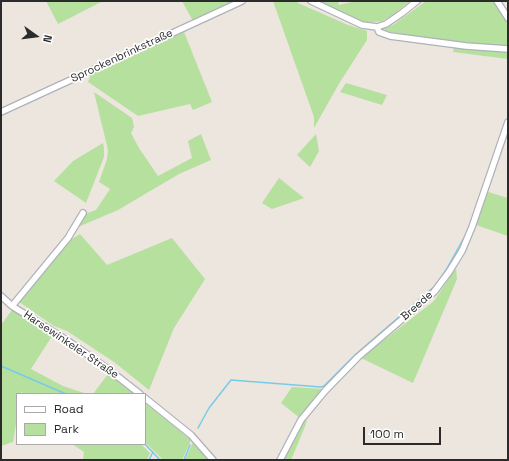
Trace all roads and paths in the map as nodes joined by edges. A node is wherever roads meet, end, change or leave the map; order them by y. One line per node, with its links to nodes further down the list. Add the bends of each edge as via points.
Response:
1 (242, 1): 8 (street, Sprockenbrinkstraße)
2 (311, 1): 6 (street, via 362,25)
3 (417, 1): 6 (street, via 386,24)
4 (497, 1): 5 (street)
5 (508, 18)
6 (377, 27): 7 (street, via 379,32 390,36)
7 (508, 49)
8 (1, 112)
9 (508, 122): 20 (street, Breede, via 472,227 462,251 449,272 434,292 358,357 325,391 301,420)
10 (84, 213): 12 (street, via 68,238)
11 (1, 296): 12 (street, Harsewinkeler Straße)
12 (12, 306): 14 (street, Harsewinkeler Straße)
13 (74, 337): 14 (street)
14 (71, 343): 16 (street, Harsewinkeler Straße)
15 (112, 364): 16 (street)
16 (108, 369): 17 (street, Harsewinkeler Straße)
17 (139, 393)
18 (146, 399): 19 (street, via 191,436)
19 (213, 460)
20 (280, 460)

